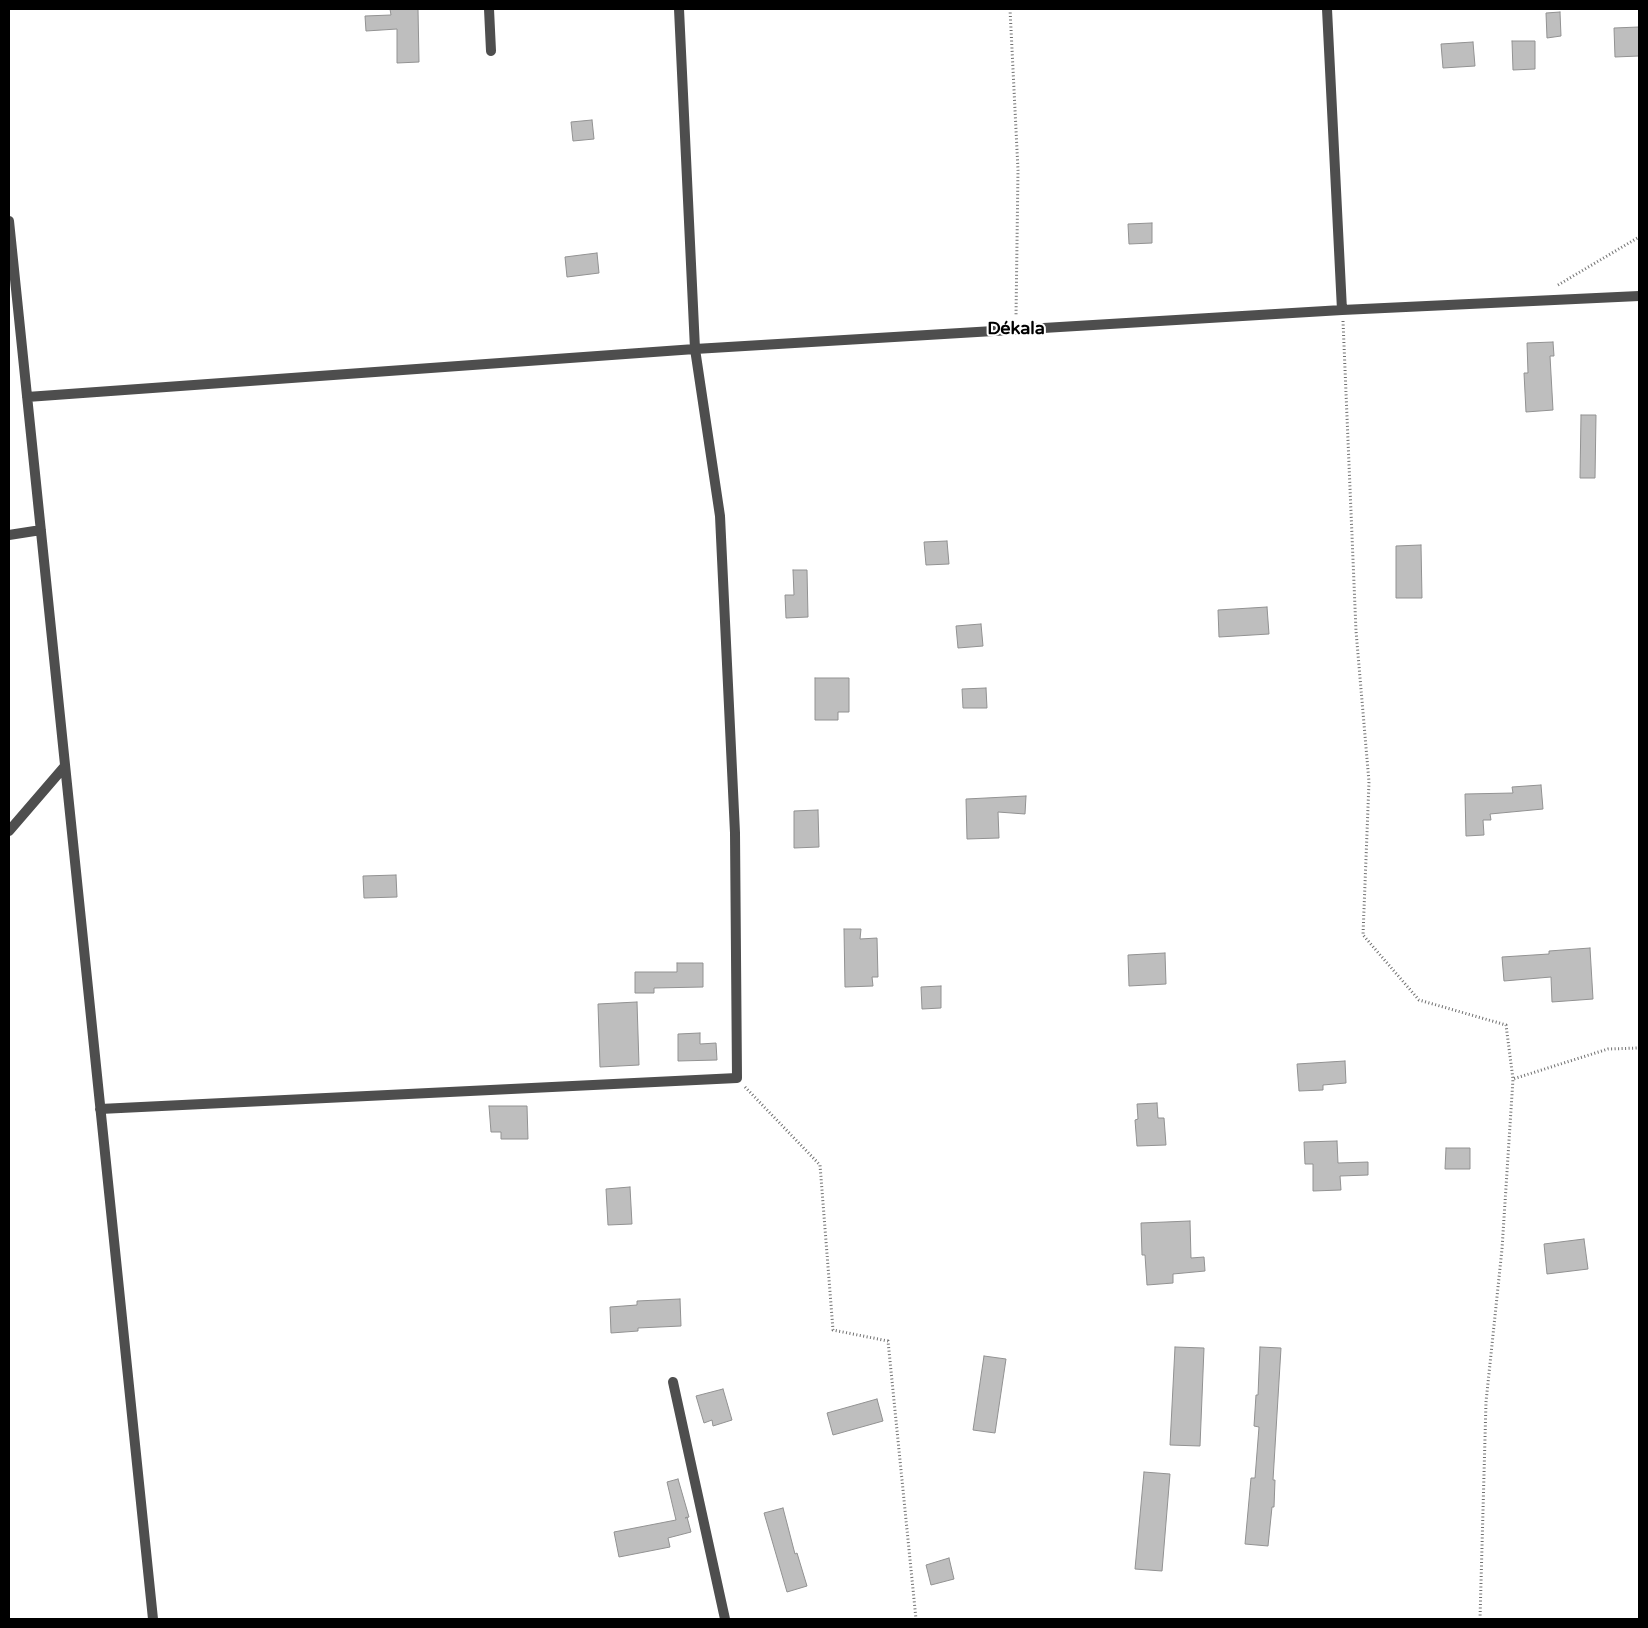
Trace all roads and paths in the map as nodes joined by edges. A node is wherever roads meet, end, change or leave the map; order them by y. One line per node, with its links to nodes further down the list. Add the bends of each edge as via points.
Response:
1 (489, 9): 5 (street)
2 (678, 9): 13 (street)
3 (1010, 9): 12 (path, via 1018,170)
4 (1327, 9): 11 (street)
5 (491, 51)
6 (9, 221): 7 (street)
7 (9, 233): 14 (street)
8 (1639, 238): 9 (path)
9 (1556, 287)
10 (1639, 296): 11 (street)
11 (1342, 310): 12 (street); 21 (path, via 1356,631 1369,782 1363,935 1419,1000 1506,1026)
12 (1016, 329): 13 (street)
13 (695, 349): 14 (street); 20 (street, via 720,516 735,833)
14 (27, 397): 15 (street)
15 (40, 530): 16 (street); 17 (street)
16 (9, 535)
17 (65, 766): 18 (street); 22 (street)
18 (9, 831)
19 (1639, 1048): 21 (path, via 1608,1050)
20 (737, 1078): 22 (street); 26 (path, via 820,1165 833,1330 888,1341)
21 (1513, 1079): 27 (path, via 1502,1249 1486,1402)
22 (100, 1109): 24 (street)
23 (673, 1382): 25 (street)
24 (153, 1619)
25 (725, 1619)
26 (916, 1619)
27 (1480, 1619)

